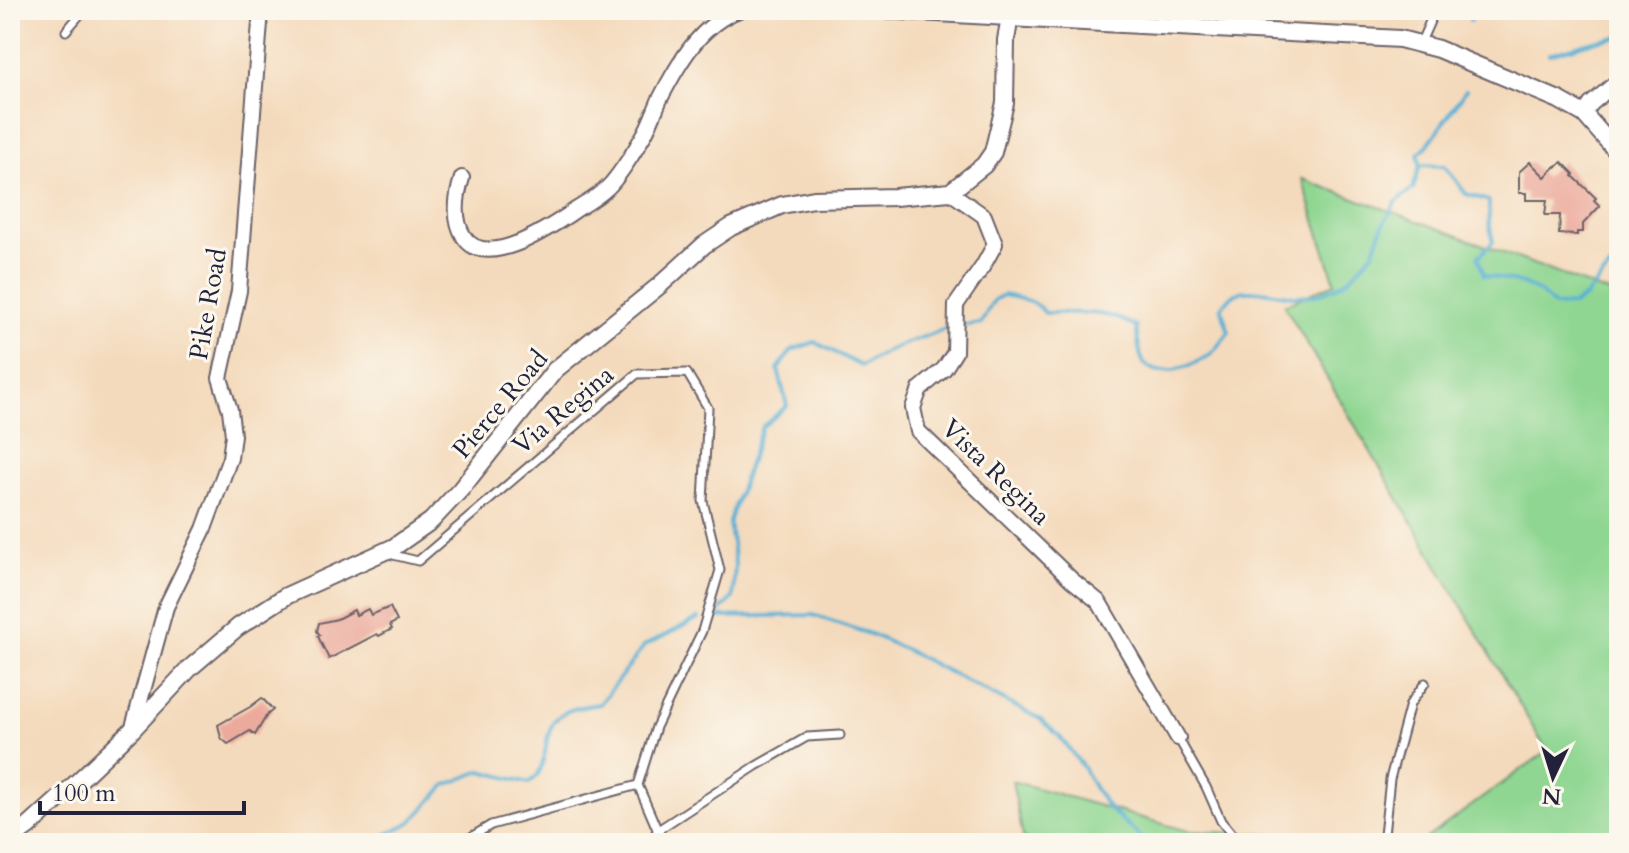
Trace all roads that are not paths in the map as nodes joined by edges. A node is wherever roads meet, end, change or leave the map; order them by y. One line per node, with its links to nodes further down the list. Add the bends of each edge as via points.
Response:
1 (84, 10): 7 (lane)
2 (261, 10): 16 (street, Pike Road, via 239,291 220,378 230,410 230,458 204,529 166,607)
3 (739, 10): 12 (street, via 690,47 611,184 559,222 499,249 469,245 457,218)
4 (865, 10): 6 (street)
5 (1435, 10): 8 (lane)
6 (1010, 14): 8 (street); 13 (street, via 1005,103 993,152)
7 (66, 31)
8 (1420, 44): 10 (street, via 1516,80)
9 (1619, 80): 10 (street)
10 (1584, 114): 11 (street)
11 (1619, 154)
12 (462, 178)
13 (950, 192): 14 (street, Pierce Road, via 814,199 782,205 731,227 555,370 451,500 431,521); 18 (street, Vista Regina, via 984,216 995,244 956,305 955,352 920,389 913,408 918,431 1099,602)
14 (383, 552): 16 (street, Pierce Road, via 286,596 238,627 190,668); 19 (lane, Via Regina, via 418,561 637,374 687,373 708,408 703,501 720,570 702,631 656,727)
15 (1425, 683): 26 (lane, via 1410,704 1390,779 1384,835)
16 (132, 730): 21 (street, Pierce Road)
17 (840, 735): 20 (lane, via 807,737)
18 (1178, 738): 25 (lane, via 1221,821)
19 (638, 785): 20 (lane); 22 (lane, via 491,825)
20 (658, 830): 23 (lane); 24 (lane)
21 (10, 840)
22 (461, 843)
23 (649, 843)
24 (663, 843)
25 (1239, 843)
26 (1378, 843)

